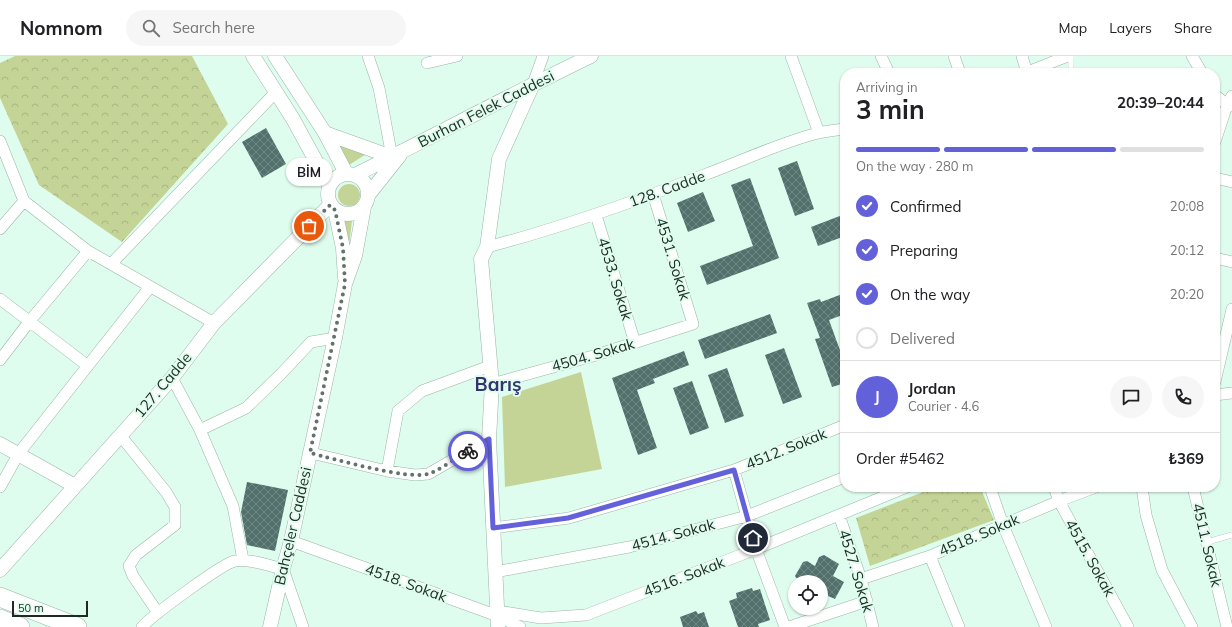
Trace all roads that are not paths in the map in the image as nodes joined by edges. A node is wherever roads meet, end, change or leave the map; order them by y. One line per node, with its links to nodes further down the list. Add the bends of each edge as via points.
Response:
1 (253, 56): 22 (street)
2 (275, 56): 26 (street)
3 (368, 56): 29 (street)
4 (457, 56): 14 (street)
5 (544, 56): 21 (street)
6 (591, 56): 21 (street, Burhan Felek Caddesi)
7 (791, 56): 27 (street)
8 (881, 56): 15 (street)
9 (954, 56): 16 (street)
10 (1022, 56): 17 (street)
11 (1068, 56): 18 (street)
12 (1071, 56): 19 (lane)
13 (1192, 56): 20 (street)
14 (427, 63)
15 (887, 68)
16 (958, 68)
17 (1025, 68)
18 (1038, 68)
19 (1072, 68)
20 (1199, 68)
21 (533, 84): 29 (street, Burhan Felek Caddesi); 40 (street, via 499,159)
22 (276, 92): 33 (street); 44 (street)
23 (1226, 104): 24 (street)
24 (1220, 125)
25 (840, 130): 27 (street, 128. Cadde)
26 (324, 132): 29 (street); 30 (street)
27 (819, 133): 34 (street, 128. Cadde)
28 (0, 142): 36 (street)
29 (398, 154): 30 (street, Burhan Felek Caddesi); 35 (street)
30 (351, 174): 33 (street, via 340,175); 35 (street, via 367,187)
31 (1220, 179): 32 (street)
32 (1232, 182)
33 (329, 185): 37 (street, via 327,192)
34 (653, 194): 38 (street, 128. Cadde); 51 (street, 4531. Sokak)
35 (366, 200): 37 (street, via 359,211 347,215); 45 (street, via 355,256)
36 (24, 201): 39 (street); 41 (street)
37 (332, 207): 45 (street, via 343,248); 50 (street, 127. Cadde)
38 (596, 215): 40 (street, 128. Cadde); 53 (street, 4533. Sokak)
39 (0, 229)
40 (487, 247): 57 (street, via 481,259)
41 (88, 251): 44 (street); 49 (street)
42 (1220, 259): 43 (street)
43 (1232, 262)
44 (111, 264): 46 (street)
45 (345, 284): 52 (street, Bahçeler Caddesi)
46 (150, 287): 50 (street); 56 (street)
47 (0, 298): 49 (street)
48 (1232, 309): 55 (street)
49 (29, 322): 54 (street); 56 (street)
50 (214, 324): 58 (street, 127. Cadde)
51 (693, 324): 53 (street, 4504. Sokak)
52 (335, 338): 63 (street, via 311,342 246,408); 68 (street, Bahçeler Caddesi)
53 (635, 343): 59 (street, 4504. Sokak)
54 (0, 360)
55 (1220, 361)
56 (88, 366): 67 (street)
57 (490, 366): 59 (street); 70 (street, via 422,391 398,411)
58 (172, 378): 63 (street); 64 (street, 127. Cadde)
59 (492, 384): 65 (street)
60 (1232, 393): 61 (street)
61 (1220, 394)
62 (840, 427): 69 (street, 4512. Sokak)
63 (200, 430): 90 (street, via 233,506)
64 (120, 435): 72 (street, 127. Cadde); 97 (street, via 175,507 176,525 136,555 129,566)
65 (489, 439): 70 (street, via 428,474); 84 (street)
66 (0, 444): 67 (street)
67 (19, 453): 72 (street); 73 (street)
68 (310, 453): 70 (street); 86 (street, Bahçeler Caddesi)
69 (734, 470): 82 (street); 84 (street, 4512. Sokak, via 568,518)
70 (387, 471)
71 (840, 479): 82 (street, 4514. Sokak)
72 (75, 486): 92 (street, 127. Cadde)
73 (0, 488)
74 (895, 492): 81 (street, 4516. Sokak)
75 (992, 492): 83 (street)
76 (1056, 492): 80 (street, 4515. Sokak)
77 (1083, 492): 80 (street, 4518. Sokak)
78 (1143, 492): 112 (street, via 1146,516 1162,570)
79 (1194, 492): 87 (street, 4511. Sokak)
80 (1059, 501): 83 (street, 4518. Sokak); 111 (street, 4515. Sokak)
81 (839, 515): 88 (street, 4516. Sokak); 94 (street, 4527. Sokak)
82 (747, 516): 88 (street); 93 (street, 4514. Sokak, via 629,547)
83 (1004, 525): 89 (street, 4518. Sokak); 110 (street)
84 (493, 528): 93 (street)
85 (1232, 535): 87 (lane)
86 (292, 541): 91 (street, Bahçeler Caddesi); 98 (street, 4518. Sokak)
87 (1207, 542): 113 (street, 4511. Sokak)
88 (756, 549): 98 (street, 4516. Sokak, via 586,615); 106 (street)
89 (930, 556): 94 (street, 4518. Sokak); 109 (street)
90 (243, 560): 91 (street); 97 (street, via 234,561 219,569)
91 (283, 569): 103 (street, Bahçeler Caddesi); 104 (street)
92 (0, 571)
93 (495, 572): 98 (street)
94 (861, 579): 96 (street, 4527. Sokak)
95 (0, 597): 101 (highway)
96 (866, 601): 107 (street); 108 (street, 4527. Sokak)
97 (158, 613): 102 (street)
98 (498, 618): 105 (street, 4518. Sokak)
99 (0, 619): 100 (highway)
100 (20, 627)
101 (77, 627)
102 (142, 627)
103 (270, 627)
104 (303, 627)
105 (520, 627)
106 (785, 627)
107 (789, 627)
108 (873, 627)
109 (959, 627)
110 (1046, 627)
111 (1128, 627)
112 (1192, 627)
113 (1227, 627)

